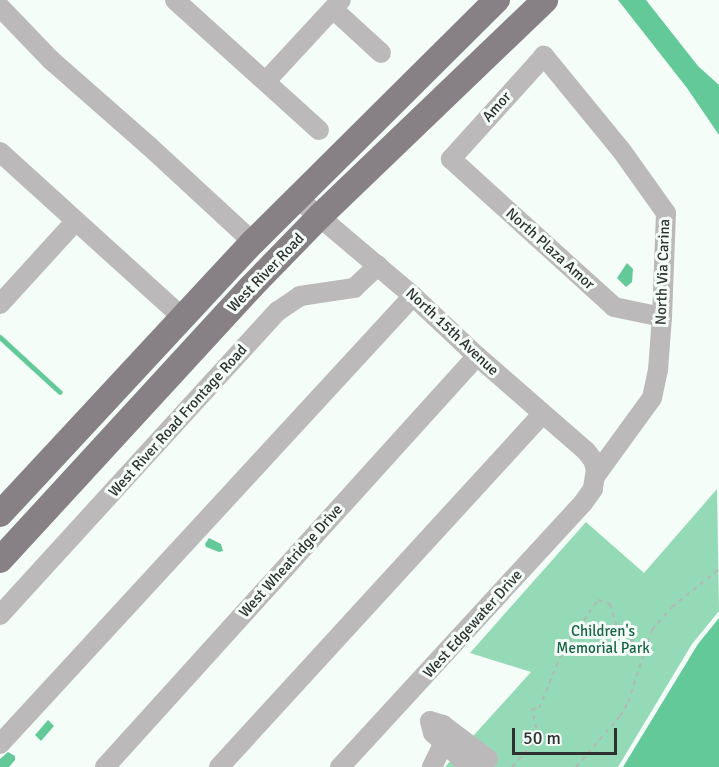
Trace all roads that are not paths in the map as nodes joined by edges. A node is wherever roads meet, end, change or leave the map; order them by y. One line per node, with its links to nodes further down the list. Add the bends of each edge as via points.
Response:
1 (175, 0): 6 (street)
2 (545, 0): 14 (main road, West River Road)
3 (490, 3): 13 (main road, West River Road)
4 (337, 4): 7 (street); 9 (street)
5 (0, 7): 16 (street, via 51,60)
6 (197, 7): 9 (street)
7 (381, 53)
8 (544, 56): 12 (street, Amor); 20 (street, North Via Carina, via 621,150 666,213)
9 (266, 81): 10 (street)
10 (319, 130)
11 (0, 152): 15 (street)
12 (451, 159): 20 (street, North Plaza Amor, via 614,307)
13 (297, 197): 14 (street, North 15th Avenue); 16 (main road, West River Road)
14 (320, 216): 17 (street, North 15th Avenue); 27 (main road, West River Road)
15 (75, 222): 19 (street); 21 (street)
16 (253, 242): 21 (main road, West River Road)
17 (378, 266): 18 (street, North 15th Avenue); 28 (street, West River Road Frontage Road, via 354,288 300,296 278,311)
18 (413, 296): 22 (street, North 15th Avenue); 32 (street)
19 (0, 304)
20 (662, 317): 24 (street, North Via Carina, via 652,398)
21 (183, 318): 26 (main road, West River Road)
22 (477, 356): 23 (street, North 15th Avenue); 33 (street, West Wheatridge Drive)
23 (542, 414): 24 (street, North 15th Avenue, via 594,460); 34 (street)
24 (596, 475): 25 (street); 29 (street, West Edgewater Drive, via 593,489 583,503)
25 (616, 478)
26 (0, 514)
27 (0, 560)
28 (0, 615)
29 (406, 698): 30 (street); 35 (street, West Edgewater Drive)
30 (430, 721): 31 (street, via 433,733); 31 (street, via 443,725 488,759 465,762)
31 (444, 742): 36 (street)
32 (0, 744)
33 (105, 767)
34 (219, 767)
35 (340, 767)
36 (432, 767)

